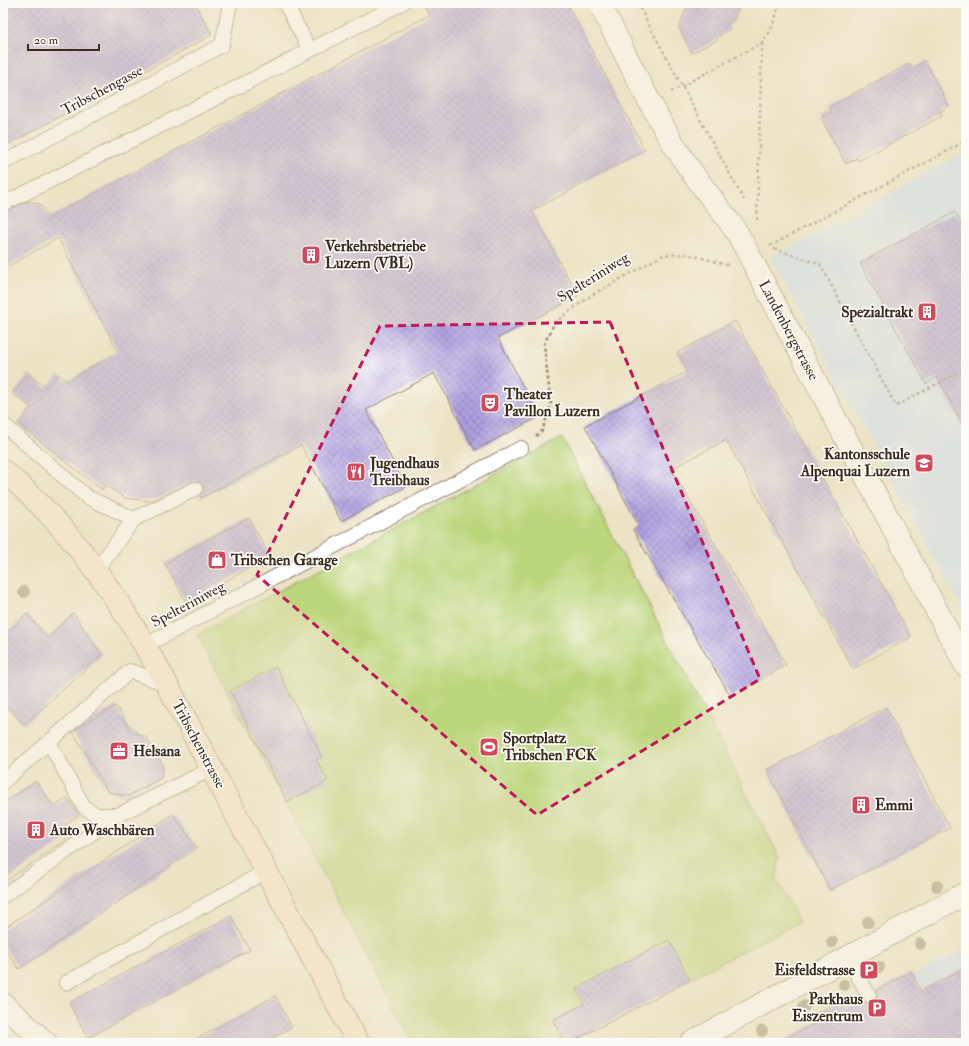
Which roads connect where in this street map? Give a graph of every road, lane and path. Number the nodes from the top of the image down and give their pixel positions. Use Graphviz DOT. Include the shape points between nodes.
graph roads {
  1 [pos="230,3"];
  2 [pos="285,3"];
  3 [pos="402,3"];
  4 [pos="599,3"];
  5 [pos="637,3"];
  6 [pos="780,3"];
  7 [pos="762,43"];
  8 [pos="310,50"];
  9 [pos="682,86"];
  10 [pos="651,102"];
  11 [pos="966,141"];
  12 [pos="3,163"];
  13 [pos="744,201"];
  14 [pos="3,204"];
  15 [pos="752,214"];
  16 [pos="757,220"];
  17 [pos="760,226"];
  18 [pos="768,239"];
  19 [pos="771,245"];
  20 [pos="751,260"];
  21 [pos="966,368"];
  22 [pos="3,424"];
  23 [pos="521,448"];
  24 [pos="3,471"];
  25 [pos="196,489"];
  26 [pos="134,519"];
  27 [pos="96,570"];
  28 [pos="146,646"];
  29 [pos="966,666"];
  30 [pos="166,684"];
  31 [pos="49,742"];
  32 [pos="212,768"];
  33 [pos="3,782"];
  34 [pos="118,815"];
  35 [pos="266,871"];
  36 [pos="966,893"];
  37 [pos="3,896"];
  38 [pos="847,958"];
  39 [pos="66,983"];
  40 [pos="869,995"];
  41 [pos="3,1004"];
  42 [pos="46,1043"];
  43 [pos="358,1043"];
  44 [pos="691,1043"];
  1 -- 12 [label="lane, Tribschengasse" via="222,46"];
  2 -- 8 [label="lane"];
  3 -- 8 [label="lane"];
  4 -- 10 [label="street, Landenbergstrasse"];
  5 -- 9 [label="path"];
  6 -- 7 [label="path" via="771,30"];
  7 -- 9 [label="path"];
  7 -- 16 [label="path"];
  8 -- 14 [label="lane"];
  9 -- 10 [label="path"];
  9 -- 13 [label="path"];
  10 -- 20 [label="street, Landenbergstrasse" via="686,164 724,213"];
  11 -- 19 [label="path, Spelteriniweg"];
  15 -- 16 [label="path"];
  16 -- 17 [label="path"];
  18 -- 19 [label="path"];
  19 -- 20 [label="path, Spelteriniweg"];
  19 -- 21 [label="path" via="775,250 820,264 896,406"];
  20 -- 23 [label="path, Spelteriniweg" via="736,268 687,254 663,255 592,295 555,322 544,344 550,405 542,431"];
  20 -- 29 [label="street, Landenbergstrasse"];
  22 -- 26 [label="lane" via="87,497"];
  23 -- 28 [label="lane, Spelteriniweg"];
  24 -- 27 [label="street, Tribschenstrasse" via="37,500"];
  25 -- 26 [label="lane"];
  26 -- 27 [label="lane"];
  27 -- 28 [label="street, Tribschenstrasse"];
  28 -- 30 [label="street, Tribschenstrasse"];
  30 -- 31 [label="lane" via="130,671"];
  30 -- 32 [label="street, Tribschenstrasse"];
  31 -- 33 [label="lane"];
  31 -- 34 [label="lane" via="84,807 96,815"];
  32 -- 34 [label="lane"];
  32 -- 35 [label="street, Tribschenstrasse"];
  34 -- 37 [label="lane"];
  35 -- 39 [label="lane"];
  35 -- 43 [label="street, Tribschenstrasse"];
  36 -- 38 [label="street"];
  38 -- 40 [label="lane"];
  38 -- 44 [label="street"];
  41 -- 42 [label="street"];
}
